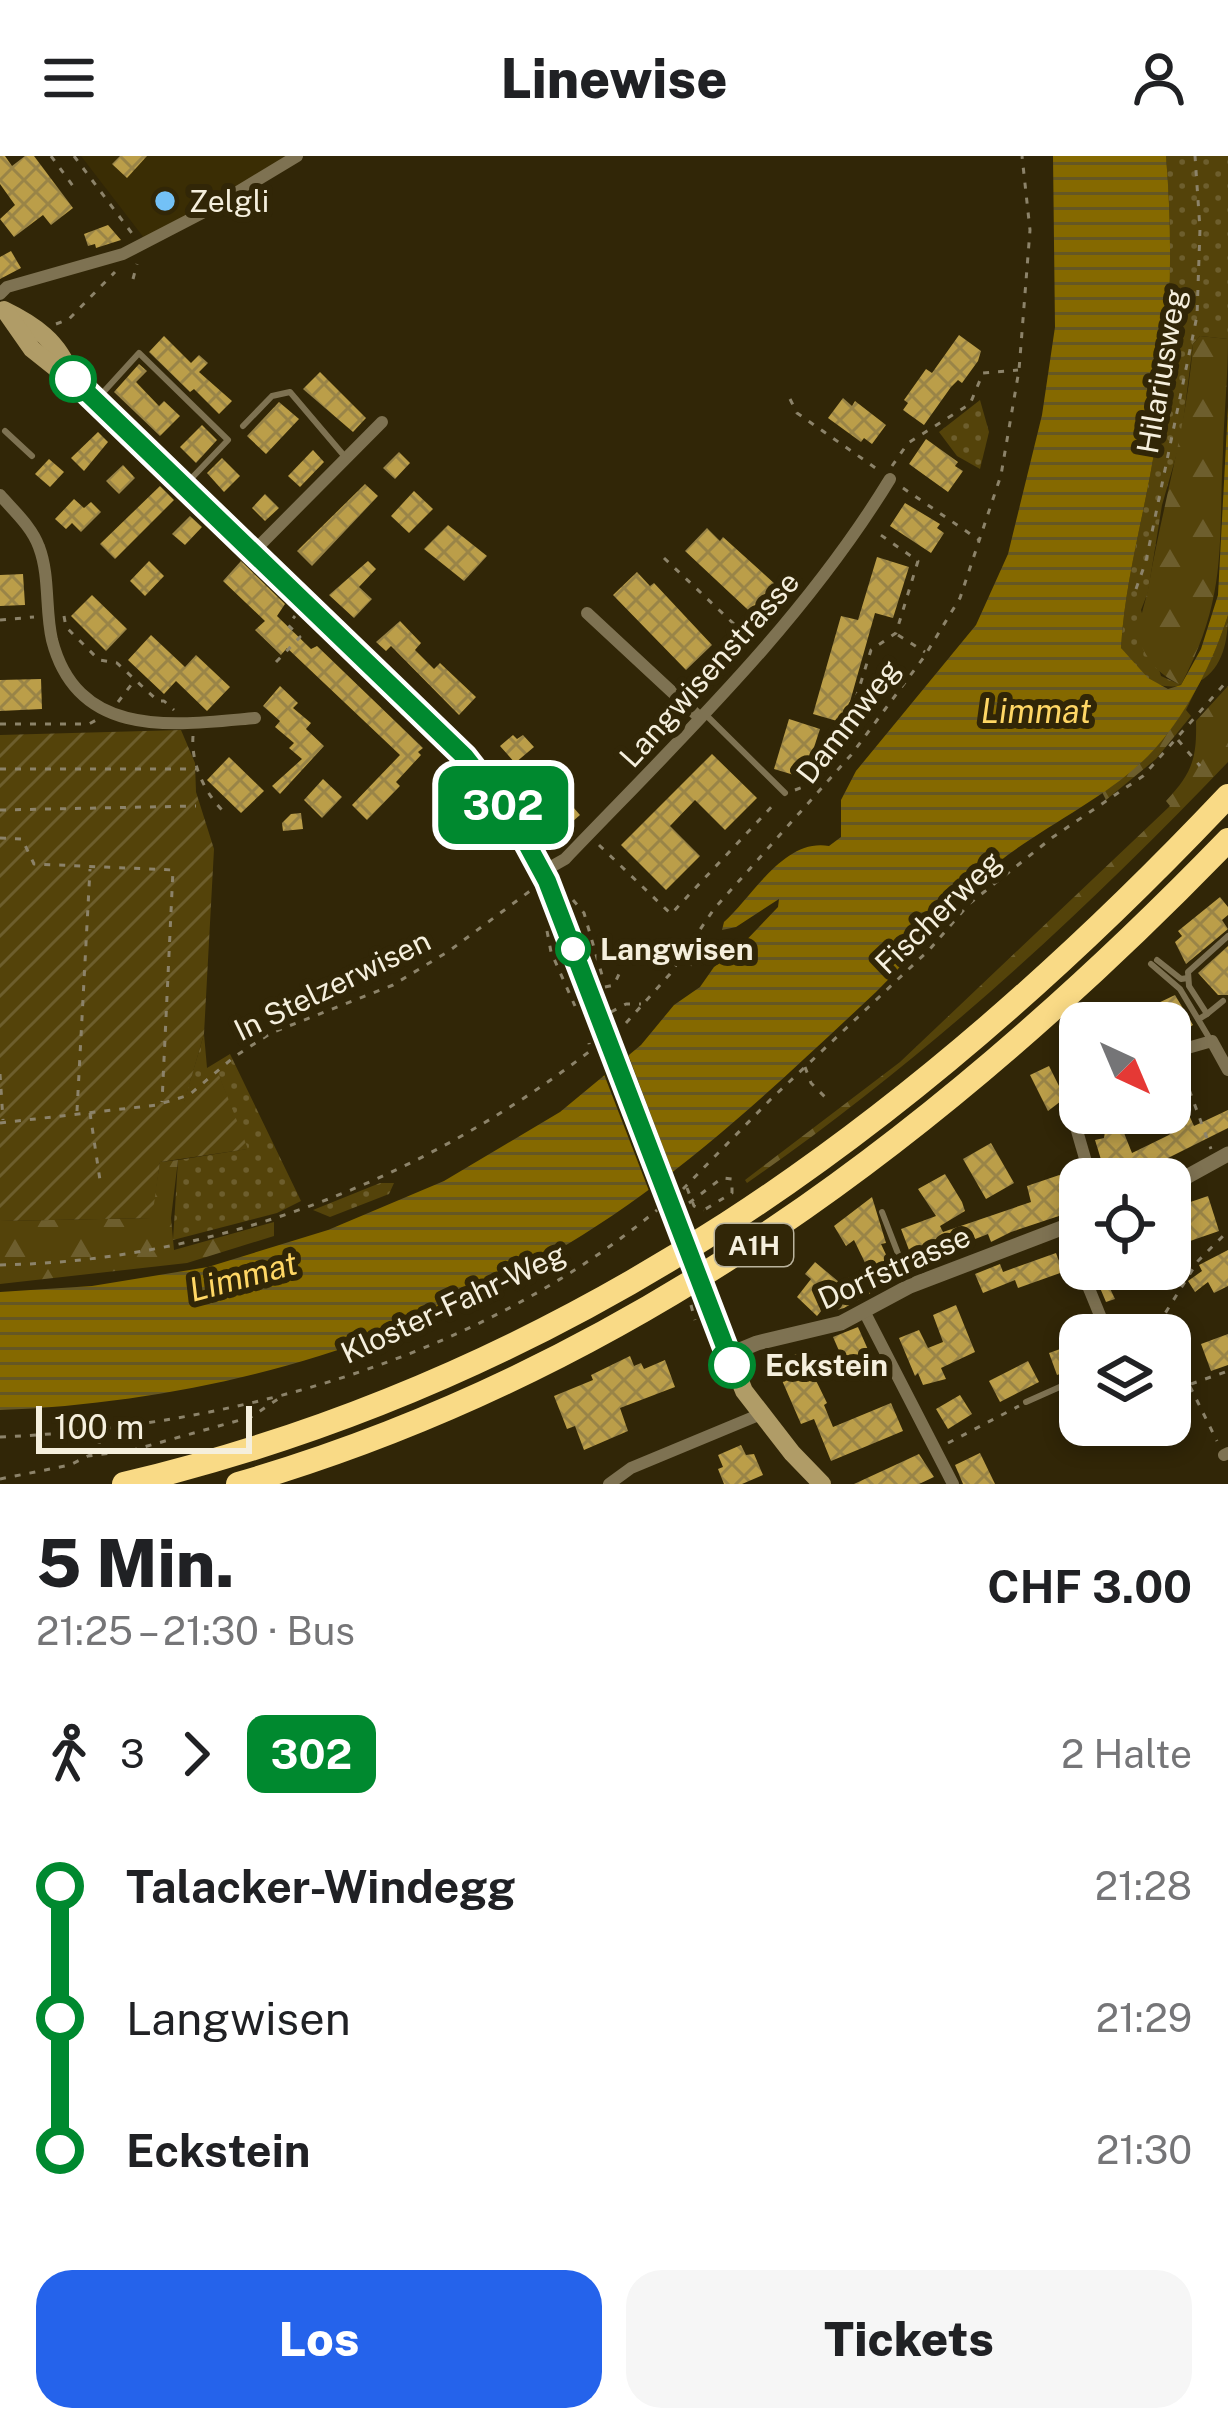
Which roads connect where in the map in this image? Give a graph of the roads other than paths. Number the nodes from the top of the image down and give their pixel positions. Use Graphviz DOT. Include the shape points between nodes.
graph roads {
  1 [pos="296,156"];
  2 [pos="2,304"];
  3 [pos="96,400"];
  4 [pos="382,422"];
  5 [pos="242,426"];
  6 [pos="5,431"];
  7 [pos="32,456"];
  8 [pos="346,458"];
  9 [pos="887,477"];
  10 [pos="185,485"];
  11 [pos="0,495"];
  12 [pos="253,551"];
  13 [pos="587,613"];
  14 [pos="703,716"];
  15 [pos="255,718"];
  16 [pos="785,794"];
  17 [pos="1228,796"];
  18 [pos="1228,840"];
  19 [pos="538,880"];
  20 [pos="1228,936"];
  21 [pos="1188,978"];
  22 [pos="1223,1001"];
  23 [pos="1203,1017"];
  24 [pos="1212,1041"];
  25 [pos="1191,1047"];
  26 [pos="1228,1070"];
  27 [pos="1222,1157"];
  28 [pos="1191,1174"];
  29 [pos="883,1212"];
  30 [pos="1059,1228"];
  31 [pos="910,1286"];
  32 [pos="865,1313"];
  33 [pos="728,1355"];
  34 [pos="1059,1387"];
  35 [pos="1026,1402"];
  36 [pos="761,1414"];
  37 [pos="124,1484"];
  38 [pos="238,1484"];
  39 [pos="609,1484"];
  40 [pos="822,1484"];
  41 [pos="953,1484"];
  1 -- 2 [label="street" via="123,254 7,286"];
  2 -- 3 [label="main road" via="32,349"];
  3 -- 10 [label="main road"];
  3 -- 10 [label="lane" via="139,353 228,440"];
  4 -- 8 [label="street"];
  5 -- 8 [label="lane" via="272,396 290,392"];
  6 -- 7 [label="lane"];
  8 -- 12 [label="street"];
  9 -- 14 [label="street, Langwisenstrasse" via="812,594"];
  10 -- 12 [label="main road"];
  11 -- 15 [label="street" via="40,549 53,643 87,698 138,724"];
  12 -- 19 [label="main road" via="465,757 496,795"];
  13 -- 14 [label="street"];
  14 -- 16 [label="lane"];
  14 -- 19 [label="street, Langwisenstrasse"];
  17 -- 37 [label="highway, A1H" via="952,1059 700,1244 445,1377 290,1437"];
  18 -- 38 [label="highway, A1H" via="980,1075 750,1248 506,1383"];
  19 -- 33 [label="main road, bridge" via="607,1020"];
  20 -- 21 [label="lane"];
  21 -- 23 [label="lane"];
  21 -- 23 [label="lane" via="1154,962"];
  22 -- 23 [label="lane"];
  23 -- 24 [label="lane"];
  24 -- 25 [label="street"];
  24 -- 26 [label="street"];
  27 -- 28 [label="street"];
  29 -- 31 [label="lane"];
  30 -- 31 [label="street, Dorfstrasse"];
  31 -- 32 [label="street, Dorfstrasse"];
  32 -- 33 [label="street, Dorfstrasse"];
  32 -- 41 [label="street"];
  33 -- 36 [label="main road"];
  34 -- 35 [label="lane"];
  36 -- 39 [label="street"];
  36 -- 40 [label="main road"];
}
